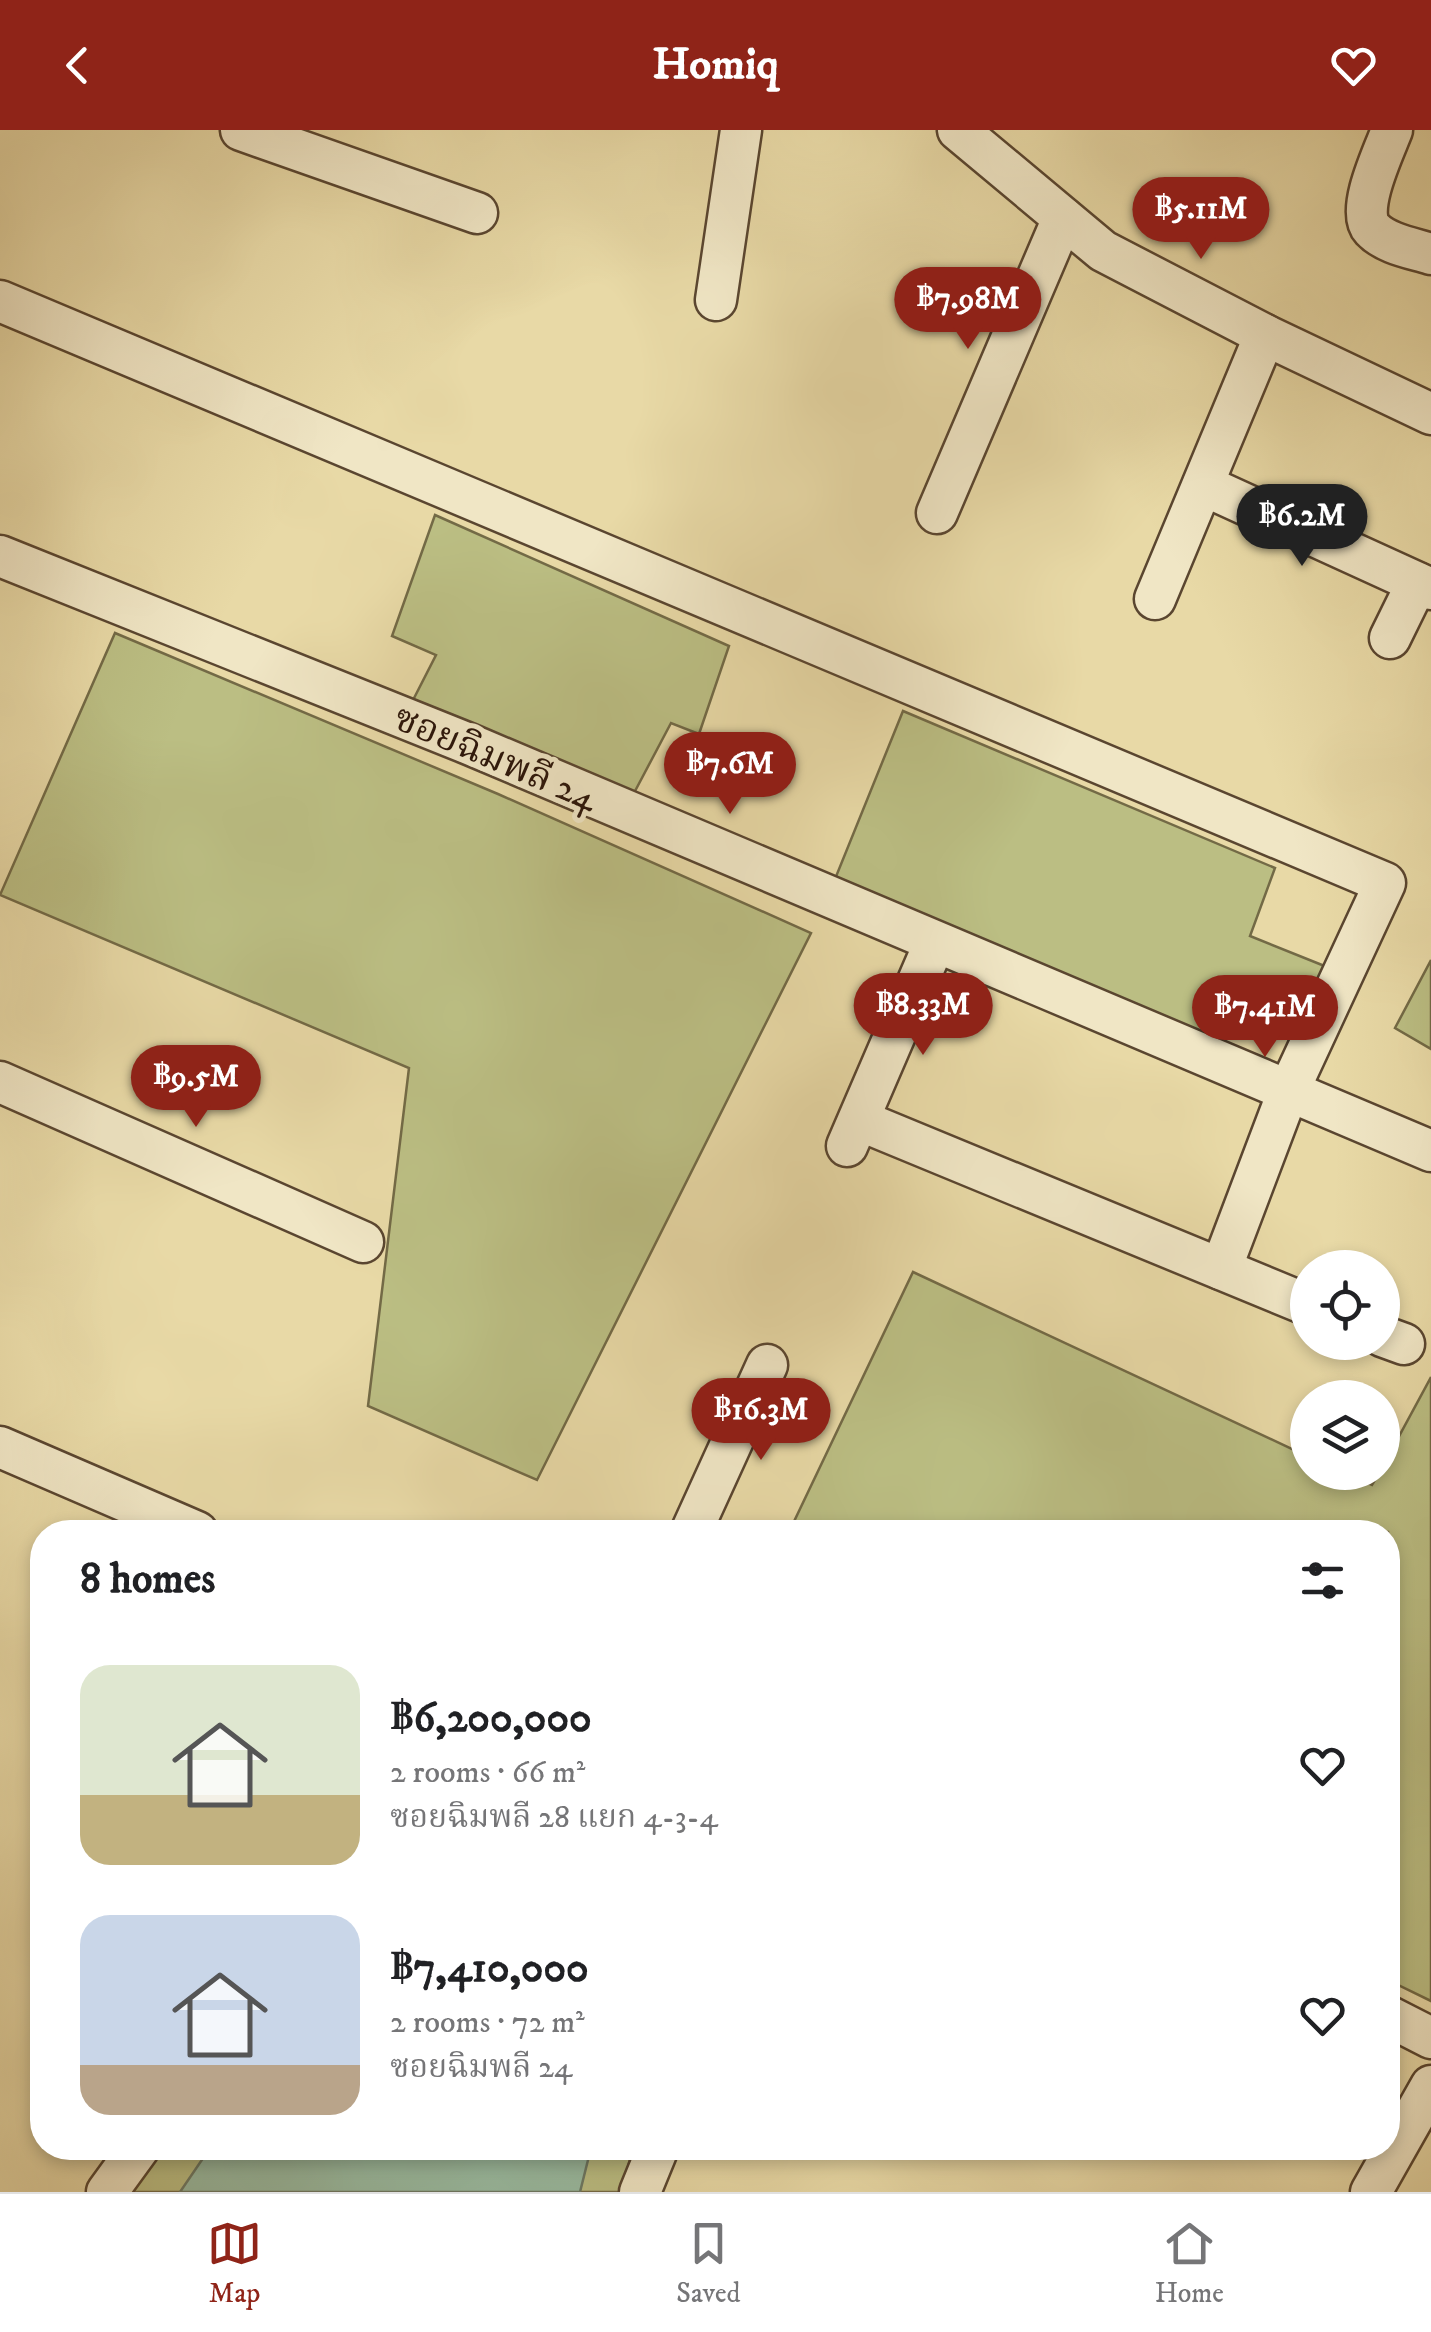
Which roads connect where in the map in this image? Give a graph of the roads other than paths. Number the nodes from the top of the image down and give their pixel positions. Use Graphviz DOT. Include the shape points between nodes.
graph roads {
  1 [pos="241,130"];
  2 [pos="740,130"];
  3 [pos="958,130"];
  4 [pos="1392,130"];
  5 [pos="477,213"];
  6 [pos="1063,218"];
  7 [pos="1431,254"];
  8 [pos="716,300"];
  9 [pos="0,301"];
  10 [pos="1265,336"];
  11 [pos="1431,414"];
  12 [pos="1203,485"];
  13 [pos="937,513"];
  14 [pos="0,556"];
  15 [pos="1424,586"];
  16 [pos="1155,600"];
  17 [pos="1390,638"];
  18 [pos="935,942"];
  19 [pos="0,1082"];
  20 [pos="1288,1092"];
  21 [pos="1431,1151"];
  22 [pos="364,1242"];
  23 [pos="1221,1269"];
  24 [pos="1290,1297"];
  25 [pos="767,1366"];
  26 [pos="0,1447"];
  27 [pos="169,1520"];
  28 [pos="697,1520"];
  29 [pos="1400,2022"];
  30 [pos="1431,2038"];
  31 [pos="1431,2086"];
  32 [pos="1400,2141"];
  33 [pos="130,2160"];
  34 [pos="653,2160"];
  35 [pos="1389,2160"];
  36 [pos="107,2192"];
  37 [pos="640,2192"];
  38 [pos="1371,2192"];
  1 -- 5 [label="street"];
  2 -- 8 [label="street"];
  3 -- 6 [label="street"];
  4 -- 7 [label="street" via="1368,196 1369,227"];
  6 -- 10 [label="street" via="1103,251"];
  6 -- 13 [label="street"];
  9 -- 20 [label="street" via="1385,883"];
  10 -- 11 [label="street"];
  10 -- 12 [label="street"];
  12 -- 15 [label="street"];
  12 -- 16 [label="street"];
  14 -- 18 [label="street, ซอยฉิมพลี 24" via="469,744"];
  15 -- 17 [label="street"];
  18 -- 20 [label="street, ซอยฉิมพลี 24"];
  18 -- 23 [label="street" via="853,1133"];
  19 -- 22 [label="street"];
  20 -- 21 [label="street, ซอยฉิมพลี 24"];
  20 -- 23 [label="street"];
  23 -- 24 [label="street"];
  25 -- 28 [label="street"];
  26 -- 27 [label="street"];
  29 -- 30 [label="street"];
  31 -- 32 [label="street"];
  33 -- 36 [label="street"];
  34 -- 37 [label="street"];
  35 -- 38 [label="street"];
}
